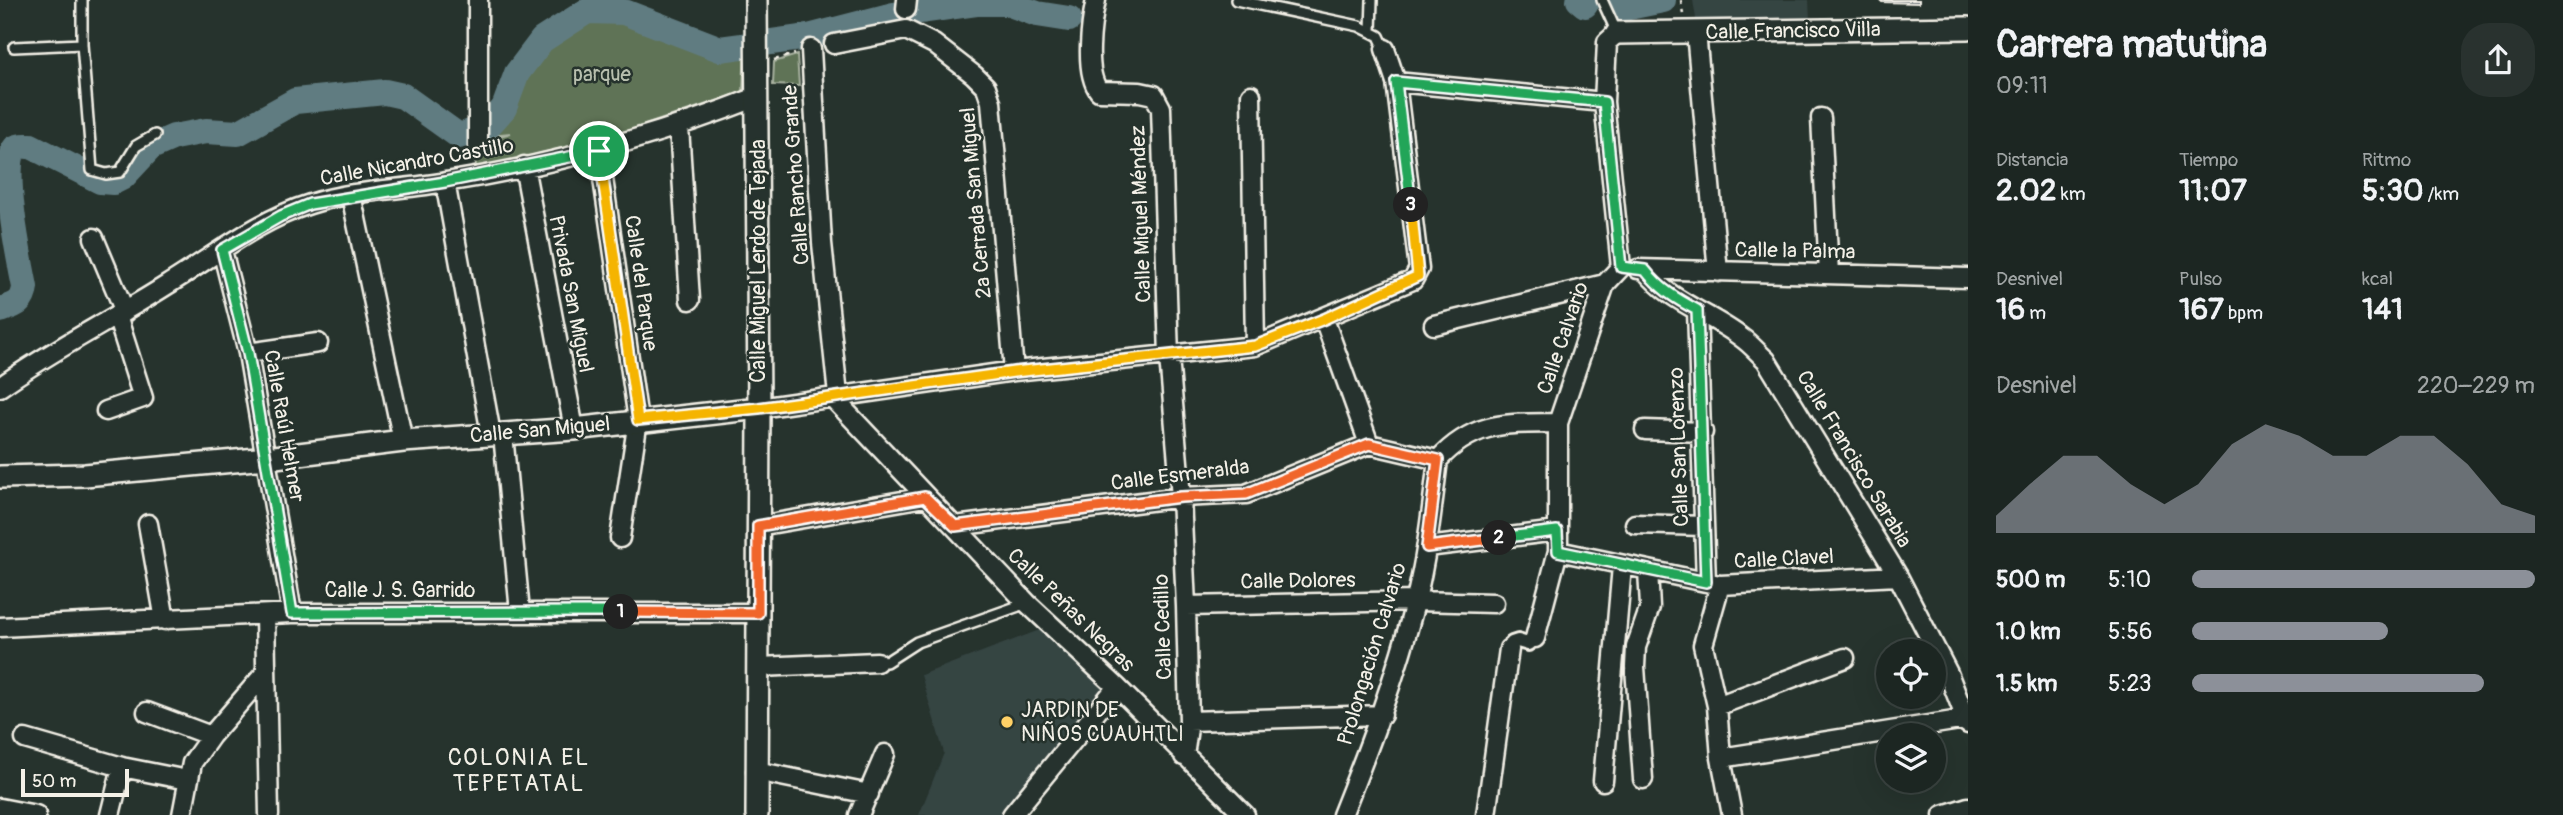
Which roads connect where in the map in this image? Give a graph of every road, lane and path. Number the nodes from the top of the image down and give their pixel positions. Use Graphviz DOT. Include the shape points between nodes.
graph roads {
  1 [pos="82,0"];
  2 [pos="478,0"];
  3 [pos="755,0"];
  4 [pos="1236,0"];
  5 [pos="1372,0"];
  6 [pos="1602,0"];
  7 [pos="1096,1"];
  8 [pos="1615,27"];
  9 [pos="1968,28"];
  10 [pos="1371,31"];
  11 [pos="1696,32"];
  12 [pos="82,44"];
  13 [pos="834,44"];
  14 [pos="14,47"];
  15 [pos="811,49"];
  16 [pos="1385,49"];
  17 [pos="1396,82"];
  18 [pos="756,90"];
  19 [pos="1251,95"];
  20 [pos="1604,102"];
  21 [pos="1821,118"];
  22 [pos="679,127"];
  23 [pos="478,132"];
  24 [pos="155,135"];
  25 [pos="599,151"];
  26 [pos="524,166"];
  27 [pos="445,182"];
  28 [pos="351,195"];
  29 [pos="94,238"];
  30 [pos="222,250"];
  31 [pos="1621,267"];
  32 [pos="1645,270"];
  33 [pos="1718,272"];
  34 [pos="1829,274"];
  35 [pos="1968,278"];
  36 [pos="1605,284"];
  37 [pos="691,300"];
  38 [pos="1697,310"];
  39 [pos="121,314"];
  40 [pos="1324,319"];
  41 [pos="1434,325"];
  42 [pos="318,343"];
  43 [pos="1255,346"];
  44 [pos="248,353"];
  45 [pos="1169,357"];
  46 [pos="1014,372"];
  47 [pos="0,387"];
  48 [pos="836,396"];
  49 [pos="759,408"];
  50 [pos="106,411"];
  51 [pos="638,420"];
  52 [pos="1558,423"];
  53 [pos="573,429"];
  54 [pos="1645,430"];
  55 [pos="1703,432"];
  56 [pos="497,434"];
  57 [pos="402,441"];
  58 [pos="1369,444"];
  59 [pos="267,458"];
  60 [pos="1438,460"];
  61 [pos="0,477"];
  62 [pos="925,497"];
  63 [pos="1181,497"];
  64 [pos="148,524"];
  65 [pos="1635,524"];
  66 [pos="758,526"];
  67 [pos="955,526"];
  68 [pos="1704,526"];
  69 [pos="620,538"];
  70 [pos="1557,541"];
  71 [pos="1427,547"];
  72 [pos="1622,566"];
  73 [pos="1648,570"];
  74 [pos="1898,576"];
  75 [pos="1713,583"];
  76 [pos="1416,601"];
  77 [pos="1027,603"];
  78 [pos="1494,603"];
  79 [pos="1186,606"];
  80 [pos="520,612"];
  81 [pos="292,613"];
  82 [pos="758,613"];
  83 [pos="265,615"];
  84 [pos="165,620"];
  85 [pos="0,627"];
  86 [pos="1535,638"];
  87 [pos="1508,649"];
  88 [pos="1845,658"];
  89 [pos="881,662"];
  90 [pos="759,667"];
  91 [pos="266,673"];
  92 [pos="1117,687"];
  93 [pos="1717,706"];
  94 [pos="147,712"];
  95 [pos="1382,715"];
  96 [pos="1189,721"];
  97 [pos="1967,722"];
  98 [pos="211,736"];
  99 [pos="25,739"];
  100 [pos="885,754"];
  101 [pos="1184,756"];
  102 [pos="1721,758"];
  103 [pos="122,767"];
  104 [pos="756,771"];
  105 [pos="1643,779"];
  106 [pos="187,780"];
  107 [pos="1603,782"];
  108 [pos="869,794"];
  109 [pos="1968,807"];
  110 [pos="0,808"];
  111 [pos="36,815"];
  112 [pos="110,815"];
  113 [pos="182,815"];
  114 [pos="269,815"];
  115 [pos="757,815"];
  116 [pos="859,815"];
  117 [pos="1012,815"];
  118 [pos="1245,815"];
  119 [pos="1342,815"];
  120 [pos="1486,815"];
  121 [pos="1732,815"];
  122 [pos="1943,815"];
  1 -- 12 [label="lane"];
  2 -- 23 [label="street"];
  3 -- 18 [label="street, Calle Miguel Lerdo de Tejada"];
  4 -- 10 [label="lane"];
  5 -- 10 [label="lane"];
  6 -- 8 [label="lane"];
  7 -- 45 [label="street, Calle Miguel Méndez" via="1091,28 1092,82 1099,91 1154,95 1161,108"];
  8 -- 11 [label="street, Calle Francisco Villa"];
  8 -- 20 [label="street" via="1607,42"];
  9 -- 11 [label="street, Calle Francisco Villa"];
  10 -- 16 [label="lane"];
  11 -- 33 [label="street"];
  12 -- 14 [label="lane"];
  12 -- 24 [label="lane" via="92,170 120,172 136,146"];
  13 -- 15 [label="lane"];
  13 -- 46 [label="street, 2ª Cerrada San Miguel" via="906,30 934,44 986,87 991,102"];
  15 -- 18 [label="path" via="770,61"];
  15 -- 48 [label="street, Calle Rancho Grande"];
  16 -- 17 [label="street"];
  17 -- 20 [label="street"];
  17 -- 40 [label="street, Calle San Miguel" via="1418,276"];
  18 -- 22 [label="street, Calle Nicandro Castillo"];
  18 -- 49 [label="street, Calle Miguel Lerdo de Tejada"];
  19 -- 43 [label="street"];
  20 -- 31 [label="street"];
  21 -- 34 [label="street"];
  22 -- 25 [label="street, Calle Nicandro Castillo"];
  22 -- 37 [label="street"];
  25 -- 26 [label="street, Calle Nicandro Castillo"];
  25 -- 51 [label="street, Calle del Parque"];
  26 -- 27 [label="street, Calle Nicandro Castillo"];
  26 -- 53 [label="street, Privada San Miguel"];
  27 -- 28 [label="street, Calle Nicandro Castillo"];
  27 -- 56 [label="street"];
  28 -- 30 [label="street, Calle Nicandro Castillo" via="281,216"];
  28 -- 57 [label="street"];
  29 -- 39 [label="street"];
  30 -- 39 [label="street, Calle Nicandro Castillo"];
  30 -- 44 [label="street, Calle Raúl Helmer"];
  31 -- 32 [label="street, Calle la Palma"];
  31 -- 36 [label="street, Calle Calvario"];
  32 -- 33 [label="street, Calle la Palma"];
  32 -- 38 [label="street, Calle Francisco Sarabia" via="1657,285"];
  33 -- 34 [label="street, Calle la Palma"];
  34 -- 35 [label="street, Calle la Palma"];
  36 -- 41 [label="street"];
  36 -- 52 [label="street, Calle Calvario"];
  38 -- 55 [label="street, Calle San Lorenzo"];
  38 -- 74 [label="street, Calle Francisco Sarabia" via="1742,337 1766,360"];
  39 -- 47 [label="street, Calle Nicandro Castillo"];
  39 -- 50 [label="street" via="143,398"];
  40 -- 43 [label="street, Calle San Miguel"];
  40 -- 58 [label="street"];
  42 -- 44 [label="street"];
  43 -- 45 [label="street, Calle San Miguel"];
  44 -- 59 [label="street, Calle Raúl Helmer"];
  45 -- 46 [label="street, Calle San Miguel"];
  45 -- 63 [label="street, Calle Cedillo"];
  46 -- 48 [label="street, Calle San Miguel"];
  48 -- 49 [label="street, Calle San Miguel"];
  48 -- 62 [label="street, Calle Peñas Negras"];
  49 -- 51 [label="street, Calle San Miguel"];
  49 -- 66 [label="street, Calle Miguel Lerdo de Tejada"];
  51 -- 53 [label="street, Calle San Miguel"];
  51 -- 69 [label="street, Calle del Parque"];
  52 -- 60 [label="street" via="1487,427 1455,442"];
  52 -- 70 [label="street, Calle Calvario"];
  53 -- 56 [label="street, Calle San Miguel"];
  54 -- 55 [label="street"];
  55 -- 68 [label="street, Calle San Lorenzo"];
  56 -- 57 [label="street, Calle San Miguel"];
  56 -- 80 [label="street"];
  57 -- 59 [label="street, Calle San Miguel"];
  58 -- 60 [label="street"];
  58 -- 63 [label="street, Calle Esmeralda" via="1246,494"];
  59 -- 61 [label="street, Calle San Miguel" via="85,475"];
  59 -- 81 [label="street, Calle Raúl Helmer"];
  60 -- 71 [label="street, Prolongación Calvario"];
  62 -- 66 [label="street"];
  62 -- 67 [label="street, Calle Peñas Negras"];
  63 -- 67 [label="street, Calle Esmeralda"];
  63 -- 79 [label="street, Calle Cedillo"];
  64 -- 84 [label="street"];
  65 -- 68 [label="street"];
  66 -- 82 [label="street, Calle Miguel Lerdo de Tejada"];
  67 -- 77 [label="street, Calle Peñas Negras"];
  68 -- 75 [label="street, Calle San Lorenzo"];
  70 -- 71 [label="street, Calle Clavel"];
  70 -- 72 [label="street, Calle Clavel"];
  70 -- 86 [label="street, Calle Calvario"];
  71 -- 76 [label="street, Prolongación Calvario"];
  72 -- 73 [label="street, Calle Clavel"];
  72 -- 107 [label="street"];
  73 -- 75 [label="street, Calle Clavel"];
  73 -- 105 [label="street" via="1650,607 1636,647 1635,667"];
  74 -- 75 [label="street, Calle Clavel"];
  74 -- 97 [label="street, Calle Francisco Sarabia" via="1948,673"];
  75 -- 93 [label="street, Calle San Lorenzo" via="1703,645"];
  76 -- 78 [label="street, Calle Dolores"];
  76 -- 79 [label="street, Calle Dolores"];
  76 -- 95 [label="street, Prolongación Calvario"];
  77 -- 89 [label="lane" via="917,642"];
  77 -- 92 [label="street, Calle Peñas Negras"];
  79 -- 96 [label="street, Calle Cedillo"];
  80 -- 81 [label="street, Calle J. S. Garrido"];
  80 -- 82 [label="street, Calle J. S. Garrido"];
  81 -- 83 [label="street, Calle J. S. Garrido"];
  82 -- 90 [label="street, Calle Miguel Lerdo de Tejada"];
  83 -- 84 [label="street, Calle J. S. Garrido"];
  83 -- 91 [label="street"];
  84 -- 85 [label="street, Calle J. S. Garrido"];
  86 -- 87 [label="street, Calle Calvario" via="1528,644 1511,643"];
  87 -- 120 [label="street, Calle Calvario"];
  88 -- 93 [label="street"];
  89 -- 90 [label="street"];
  90 -- 104 [label="street, Calle Miguel Lerdo de Tejada"];
  91 -- 98 [label="street"];
  91 -- 114 [label="street"];
  92 -- 101 [label="street, Calle Peñas Negras"];
  92 -- 117 [label="street"];
  93 -- 102 [label="street, Calle San Lorenzo"];
  94 -- 98 [label="street"];
  95 -- 96 [label="street"];
  95 -- 119 [label="street, Prolongación Calvario"];
  96 -- 101 [label="street, Calle Cedillo"];
  97 -- 102 [label="street, Calle Francisco Sarabia"];
  98 -- 106 [label="street" via="192,763"];
  99 -- 103 [label="street"];
  100 -- 108 [label="street"];
  101 -- 118 [label="street, Calle Peñas Negras"];
  102 -- 121 [label="street, Calle San Lorenzo"];
  103 -- 106 [label="street"];
  103 -- 112 [label="street"];
  104 -- 108 [label="street"];
  104 -- 115 [label="street, Calle Miguel Lerdo de Tejada"];
  106 -- 113 [label="street"];
  108 -- 116 [label="street"];
  109 -- 122 [label="street"];
  110 -- 111 [label="street"];
}
